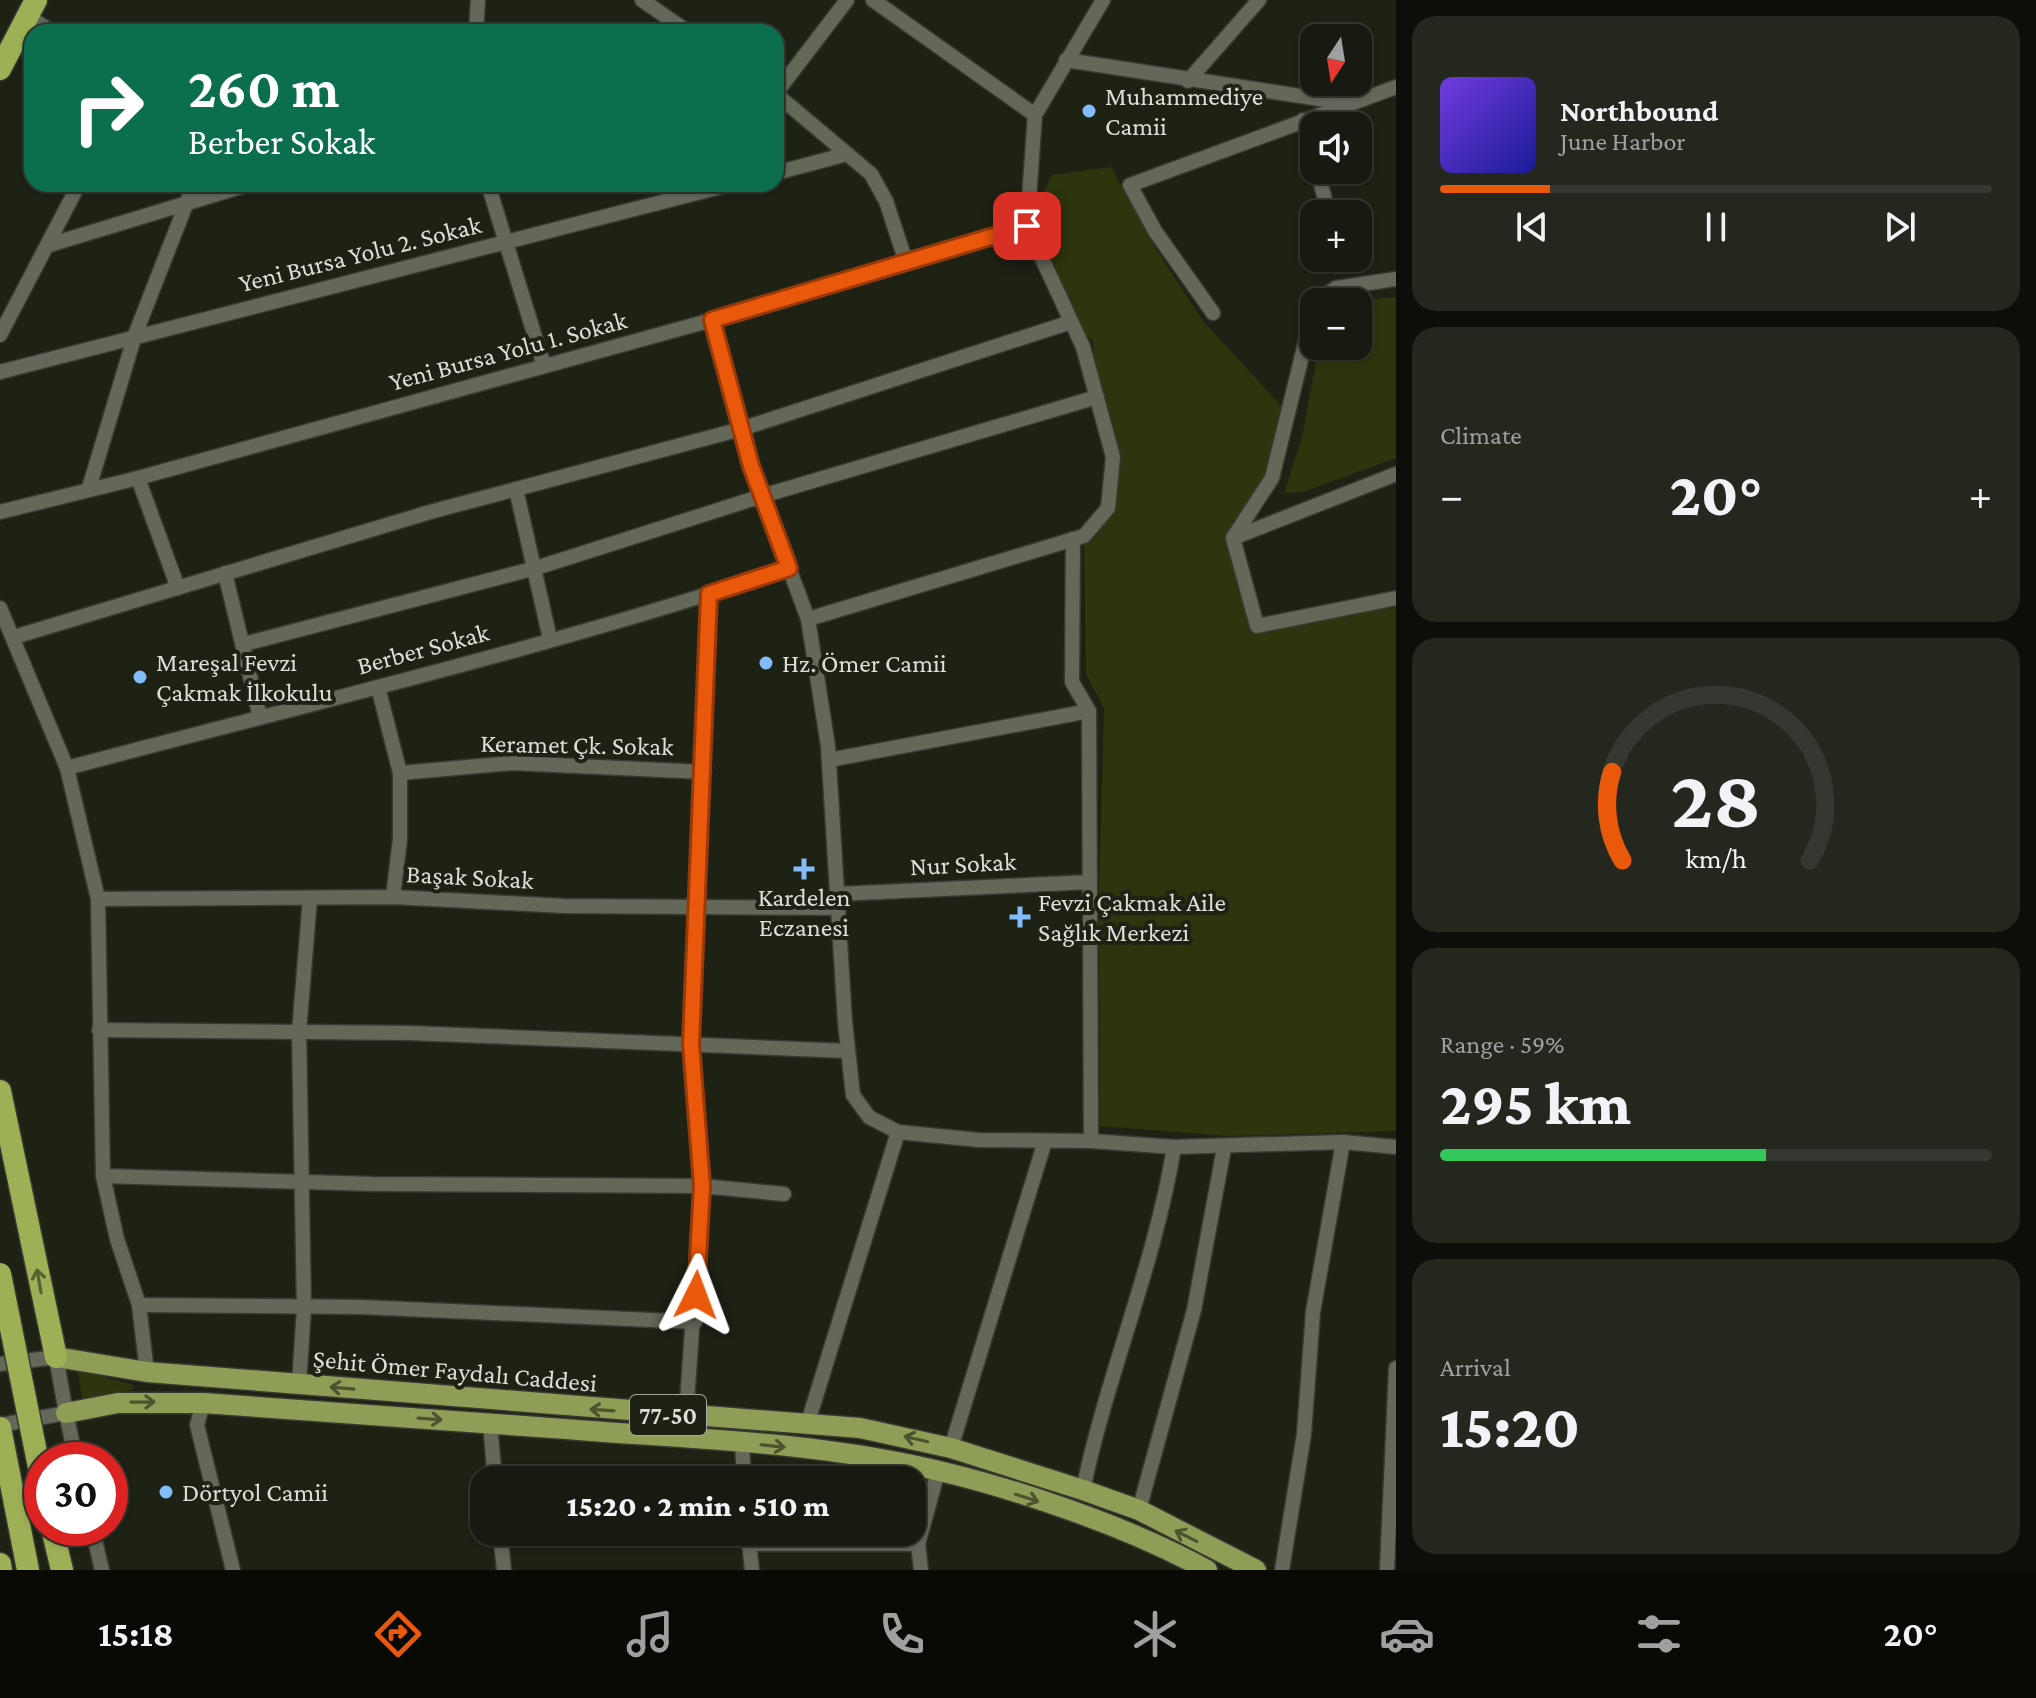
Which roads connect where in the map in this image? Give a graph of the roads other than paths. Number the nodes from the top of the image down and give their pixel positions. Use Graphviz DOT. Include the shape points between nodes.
graph roads {
  1 [pos="478,0"];
  2 [pos="642,0"];
  3 [pos="847,0"];
  4 [pos="873,0"];
  5 [pos="1103,0"];
  6 [pos="1259,0"];
  7 [pos="32,8"];
  8 [pos="45,24"];
  9 [pos="476,24"];
  10 [pos="676,24"];
  11 [pos="1066,60"];
  12 [pos="0,69"];
  13 [pos="1188,81"];
  14 [pos="784,83"];
  15 [pos="1396,87"];
  16 [pos="784,100"];
  17 [pos="1347,103"];
  18 [pos="1324,112"];
  19 [pos="1035,115"];
  20 [pos="1300,121"];
  21 [pos="847,154"];
  22 [pos="784,171"];
  23 [pos="75,192"];
  24 [pos="191,192"];
  25 [pos="223,192"];
  26 [pos="490,192"];
  27 [pos="701,192"];
  28 [pos="187,203"];
  29 [pos="1027,226"];
  30 [pos="506,243"];
  31 [pos="49,245"];
  32 [pos="906,262"];
  33 [pos="1396,279"];
  34 [pos="1336,288"];
  35 [pos="1213,313"];
  36 [pos="712,320"];
  37 [pos="1071,322"];
  38 [pos="0,335"];
  39 [pos="135,335"];
  40 [pos="1301,360"];
  41 [pos="544,366"];
  42 [pos="0,372"];
  43 [pos="1097,397"];
  44 [pos="741,429"];
  45 [pos="1396,474"];
  46 [pos="138,478"];
  47 [pos="89,488"];
  48 [pos="516,489"];
  49 [pos="762,496"];
  50 [pos="0,512"];
  51 [pos="1233,538"];
  52 [pos="1073,539"];
  53 [pos="536,568"];
  54 [pos="789,568"];
  55 [pos="225,573"];
  56 [pos="178,588"];
  57 [pos="709,594"];
  58 [pos="1396,598"];
  59 [pos="0,608"];
  60 [pos="808,619"];
  61 [pos="14,637"];
  62 [pos="550,639"];
  63 [pos="244,644"];
  64 [pos="378,687"];
  65 [pos="1089,711"];
  66 [pos="260,717"];
  67 [pos="829,760"];
  68 [pos="67,768"];
  69 [pos="704,772"];
  70 [pos="400,773"];
  71 [pos="1090,882"];
  72 [pos="393,897"];
  73 [pos="310,898"];
  74 [pos="98,899"];
  75 [pos="839,901"];
  76 [pos="697,905"];
  77 [pos="99,1030"];
  78 [pos="299,1032"];
  79 [pos="691,1044"];
  80 [pos="848,1051"];
  81 [pos="0,1091"];
  82 [pos="898,1132"];
  83 [pos="1045,1141"];
  84 [pos="1091,1141"];
  85 [pos="1343,1142"];
  86 [pos="1174,1147"];
  87 [pos="1396,1147"];
  88 [pos="1224,1148"];
  89 [pos="103,1176"];
  90 [pos="304,1179"];
  91 [pos="702,1186"];
  92 [pos="784,1194"];
  93 [pos="0,1274"];
  94 [pos="139,1305"];
  95 [pos="304,1308"];
  96 [pos="695,1322"];
  97 [pos="56,1357"];
  98 [pos="0,1364"];
  99 [pos="1396,1368"];
  100 [pos="147,1372"];
  101 [pos="299,1384"];
  102 [pos="203,1403"];
  103 [pos="66,1413"];
  104 [pos="686,1416"];
  105 [pos="808,1422"];
  106 [pos="490,1423"];
  107 [pos="0,1427"];
  108 [pos="34,1442"];
  109 [pos="72,1442"];
  110 [pos="742,1442"];
  111 [pos="951,1448"];
  112 [pos="494,1466"];
  113 [pos="743,1466"];
  114 [pos="945,1472"];
  115 [pos="1083,1490"];
  116 [pos="1139,1510"];
  117 [pos="926,1515"];
  118 [pos="56,1546"];
  119 [pos="96,1546"];
  120 [pos="501,1546"];
  121 [pos="749,1546"];
  122 [pos="918,1546"];
  123 [pos="0,1564"];
  124 [pos="1,1570"];
  125 [pos="28,1570"];
  126 [pos="62,1570"];
  127 [pos="102,1570"];
  128 [pos="233,1570"];
  129 [pos="504,1570"];
  130 [pos="752,1570"];
  131 [pos="921,1570"];
  132 [pos="1207,1570"];
  133 [pos="1256,1570"];
  134 [pos="1282,1570"];
  135 [pos="1387,1570"];
  1 -- 9 [label="street"];
  2 -- 10 [label="street"];
  3 -- 14 [label="street"];
  4 -- 19 [label="street"];
  5 -- 11 [label="street"];
  6 -- 13 [label="street"];
  7 -- 8 [label="street"];
  7 -- 12 [label="highway"];
  11 -- 13 [label="street"];
  11 -- 19 [label="street"];
  13 -- 17 [label="street"];
  15 -- 17 [label="street"];
  16 -- 21 [label="street"];
  17 -- 18 [label="street"];
  19 -- 29 [label="street"];
  20 -- 35 [label="street" via="1130,185 1155,231"];
  21 -- 22 [label="street"];
  21 -- 32 [label="street" via="871,174 886,201"];
  23 -- 31 [label="street"];
  24 -- 28 [label="street"];
  25 -- 28 [label="street"];
  26 -- 30 [label="street"];
  27 -- 30 [label="street, Yeni Bursa Yolu 2. Sokak"];
  28 -- 31 [label="street"];
  28 -- 39 [label="street"];
  29 -- 32 [label="street, Yeni Bursa Yolu 1. Sokak"];
  29 -- 37 [label="street"];
  30 -- 39 [label="street, Yeni Bursa Yolu 2. Sokak"];
  30 -- 41 [label="street"];
  31 -- 38 [label="street"];
  32 -- 36 [label="street, Yeni Bursa Yolu 1. Sokak"];
  33 -- 34 [label="street"];
  36 -- 41 [label="street, Yeni Bursa Yolu 1. Sokak"];
  36 -- 44 [label="street"];
  37 -- 43 [label="street"];
  37 -- 44 [label="street"];
  39 -- 42 [label="street, Yeni Bursa Yolu 2. Sokak"];
  39 -- 47 [label="street"];
  40 -- 51 [label="street" via="1272,478"];
  41 -- 46 [label="street, Yeni Bursa Yolu 1. Sokak"];
  43 -- 49 [label="street"];
  43 -- 52 [label="street" via="1113,457 1108,508 1084,536"];
  44 -- 48 [label="street"];
  44 -- 49 [label="street"];
  45 -- 51 [label="street"];
  46 -- 47 [label="street, Yeni Bursa Yolu 1. Sokak"];
  46 -- 56 [label="street"];
  47 -- 50 [label="street, Yeni Bursa Yolu 1. Sokak"];
  48 -- 53 [label="street"];
  48 -- 55 [label="street"];
  49 -- 53 [label="street"];
  49 -- 54 [label="street"];
  51 -- 58 [label="street" via="1257,626"];
  52 -- 60 [label="street"];
  52 -- 65 [label="street" via="1072,682"];
  53 -- 62 [label="street"];
  53 -- 63 [label="street"];
  54 -- 57 [label="street, Berber Sokak"];
  54 -- 60 [label="street"];
  55 -- 56 [label="street"];
  55 -- 63 [label="street"];
  56 -- 61 [label="street"];
  57 -- 62 [label="street, Berber Sokak"];
  57 -- 69 [label="street"];
  59 -- 61 [label="street"];
  60 -- 67 [label="street"];
  61 -- 68 [label="street"];
  62 -- 64 [label="street, Berber Sokak"];
  63 -- 66 [label="street"];
  64 -- 66 [label="street, Berber Sokak"];
  64 -- 70 [label="street"];
  65 -- 67 [label="street"];
  65 -- 71 [label="street"];
  66 -- 68 [label="street, Berber Sokak"];
  67 -- 75 [label="street"];
  68 -- 74 [label="street"];
  69 -- 70 [label="street, Keramet Çk. Sokak" via="512,763"];
  69 -- 76 [label="street"];
  70 -- 72 [label="street"];
  71 -- 75 [label="street, Nur Sokak"];
  71 -- 84 [label="street"];
  72 -- 73 [label="street, Başak Sokak"];
  72 -- 76 [label="street, Başak Sokak" via="564,906"];
  73 -- 74 [label="street, Başak Sokak"];
  73 -- 78 [label="street"];
  74 -- 77 [label="street"];
  75 -- 76 [label="street, Başak Sokak"];
  75 -- 80 [label="street"];
  76 -- 79 [label="street"];
  77 -- 78 [label="street"];
  77 -- 89 [label="street"];
  78 -- 79 [label="street"];
  78 -- 90 [label="street"];
  79 -- 80 [label="street"];
  79 -- 91 [label="street"];
  80 -- 82 [label="street" via="853,1095 869,1117"];
  97 -- 81 [label="highway, one-way"];
  82 -- 83 [label="street"];
  82 -- 105 [label="street"];
  83 -- 84 [label="street"];
  83 -- 111 [label="street"];
  84 -- 86 [label="street"];
  85 -- 87 [label="street"];
  85 -- 88 [label="street"];
  85 -- 134 [label="street" via="1313,1312 1304,1434"];
  86 -- 88 [label="street"];
  86 -- 115 [label="street" via="1165,1204 1095,1430"];
  88 -- 116 [label="street" via="1194,1310"];
  89 -- 90 [label="street"];
  89 -- 94 [label="street"];
  90 -- 91 [label="street"];
  90 -- 95 [label="street"];
  91 -- 92 [label="street"];
  91 -- 96 [label="street"];
  93 -- 108 [label="highway, bridge"];
  94 -- 95 [label="street"];
  94 -- 100 [label="street"];
  95 -- 96 [label="street"];
  95 -- 101 [label="street"];
  96 -- 104 [label="street"];
  97 -- 98 [label="street"];
  97 -- 100 [label="main road, Şehit Ömer Faydalı Caddesi / 77-50"];
  97 -- 103 [label="street"];
  99 -- 135 [label="street"];
  100 -- 101 [label="main road, Şehit Ömer Faydalı Caddesi / 77-50"];
  104 -- 101 [label="main road, Şehit Ömer Faydalı Caddesi / 77-50, one-way"];
  103 -- 102 [label="main road, Şehit Ömer Faydalı Caddesi / 77-50, one-way" via="118,1403"];
  102 -- 106 [label="main road, Şehit Ömer Faydalı Caddesi / 77-50, one-way"];
  102 -- 128 [label="street" via="197,1425"];
  103 -- 107 [label="street"];
  103 -- 109 [label="street"];
  104 -- 105 [label="main road, Şehit Ömer Faydalı Caddesi / 77-50"];
  111 -- 105 [label="main road, Şehit Ömer Faydalı Caddesi / 77-50, one-way"];
  106 -- 110 [label="main road, Şehit Ömer Faydalı Caddesi / 77-50"];
  106 -- 112 [label="street"];
  107 -- 125 [label="highway"];
  110 -- 113 [label="street"];
  110 -- 114 [label="main road, Şehit Ömer Faydalı Caddesi / 77-50, one-way" via="878,1458"];
  111 -- 115 [label="main road, Şehit Ömer Faydalı Caddesi / 77-50"];
  114 -- 117 [label="street" via="936,1479"];
  114 -- 132 [label="main road, Şehit Ömer Faydalı Caddesi / 77-50, one-way" via="1120,1530"];
  115 -- 116 [label="main road, Şehit Ömer Faydalı Caddesi / 77-50"];
  133 -- 116 [label="main road, Şehit Ömer Faydalı Caddesi / 77-50, one-way"];
  118 -- 126 [label="highway"];
  119 -- 127 [label="street"];
  120 -- 129 [label="street"];
  121 -- 130 [label="street"];
  122 -- 131 [label="street"];
  123 -- 124 [label="highway"];
}
